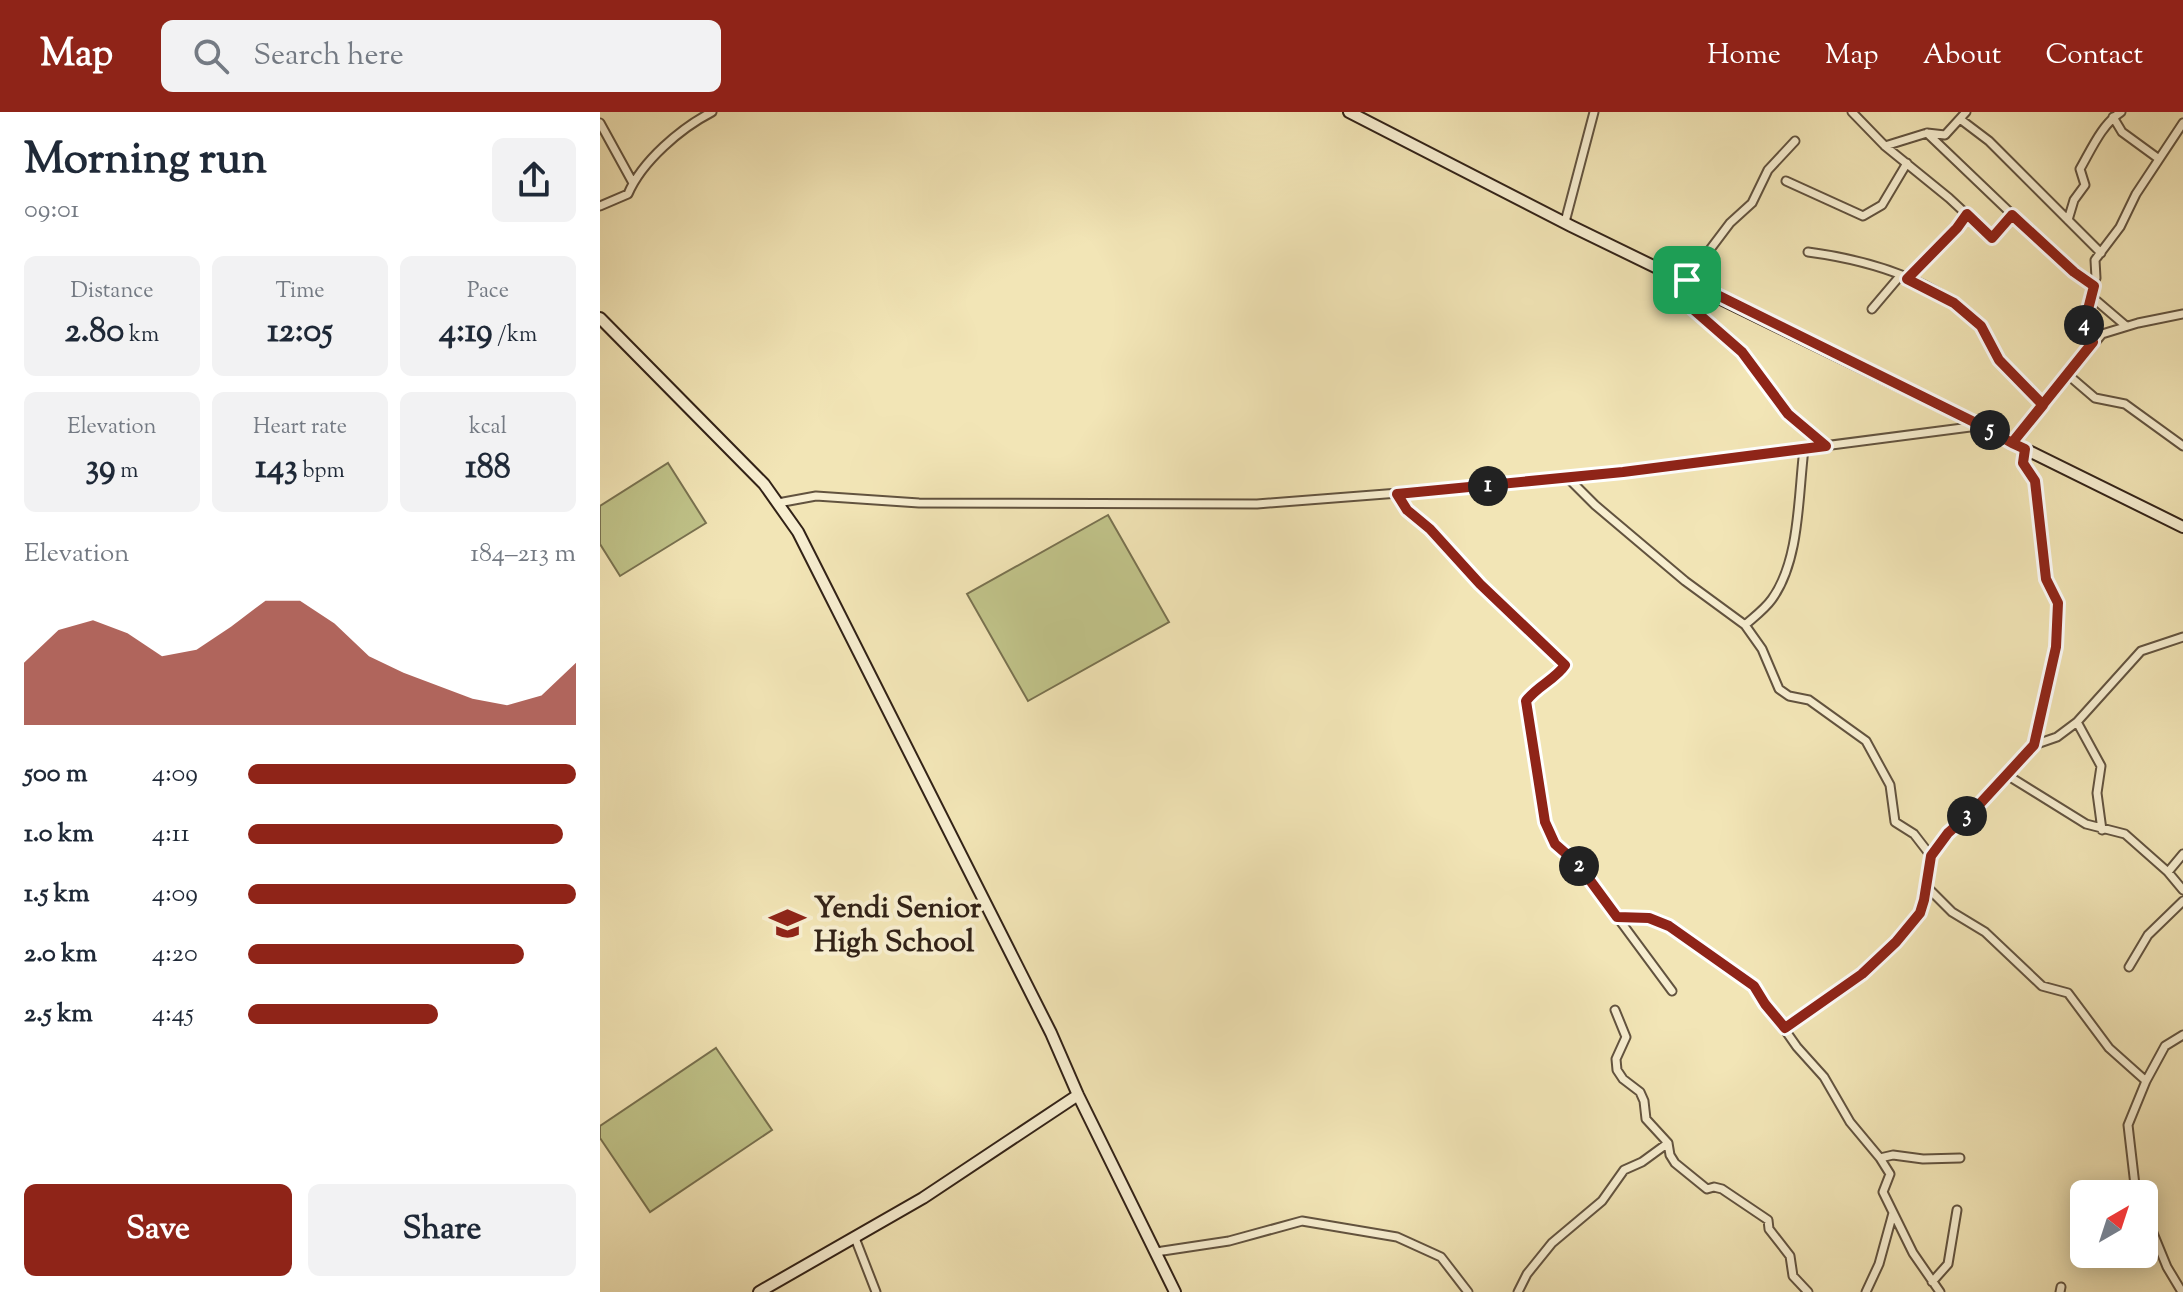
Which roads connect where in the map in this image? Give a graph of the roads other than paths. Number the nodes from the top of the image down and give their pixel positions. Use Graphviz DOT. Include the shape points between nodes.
graph roads {
  1 [pos="712,112"];
  2 [pos="1349,112"];
  3 [pos="1594,112"];
  4 [pos="1852,112"];
  5 [pos="1966,112"];
  6 [pos="2104,112"];
  7 [pos="2115,116"];
  8 [pos="1960,119"];
  9 [pos="600,123"];
  10 [pos="2183,123"];
  11 [pos="1927,133"];
  12 [pos="1795,141"];
  13 [pos="1885,146"];
  14 [pos="2159,159"];
  15 [pos="1907,163"];
  16 [pos="1786,181"];
  17 [pos="633,183"];
  18 [pos="600,206"];
  19 [pos="1967,214"];
  20 [pos="2012,215"];
  21 [pos="2068,220"];
  22 [pos="1565,222"];
  23 [pos="1808,252"];
  24 [pos="2101,253"];
  25 [pos="1903,277"];
  26 [pos="1687,280"];
  27 [pos="2094,286"];
  28 [pos="2092,297"];
  29 [pos="1872,309"];
  30 [pos="2183,314"];
  31 [pos="600,318"];
  32 [pos="2126,326"];
  33 [pos="2093,342"];
  34 [pos="2067,374"];
  35 [pos="2043,405"];
  36 [pos="1982,426"];
  37 [pos="2012,443"];
  38 [pos="1826,446"];
  39 [pos="2183,446"];
  40 [pos="1804,449"];
  41 [pos="2025,449"];
  42 [pos="1568,478"];
  43 [pos="1397,494"];
  44 [pos="778,503"];
  45 [pos="2183,527"];
  46 [pos="1745,625"];
  47 [pos="2183,637"];
  48 [pos="2077,722"];
  49 [pos="2034,745"];
  50 [pos="2007,775"];
  51 [pos="2102,830"];
  52 [pos="2183,854"];
  53 [pos="1931,856"];
  54 [pos="2168,872"];
  55 [pos="1927,887"];
  56 [pos="2183,890"];
  57 [pos="2183,901"];
  58 [pos="1617,917"];
  59 [pos="2129,967"];
  60 [pos="1672,991"];
  61 [pos="1615,1010"];
  62 [pos="1785,1028"];
  63 [pos="2183,1035"];
  64 [pos="2146,1081"];
  65 [pos="1078,1095"];
  66 [pos="1668,1143"];
  67 [pos="1880,1158"];
  68 [pos="1960,1158"];
  69 [pos="2134,1180"];
  70 [pos="1957,1210"];
  71 [pos="1893,1213"];
  72 [pos="855,1238"];
  73 [pos="2158,1245"];
  74 [pos="1156,1252"];
  75 [pos="1932,1282"];
  76 [pos="759,1292"];
  77 [pos="876,1292"];
  78 [pos="1175,1292"];
  79 [pos="1468,1292"];
  80 [pos="1518,1292"];
  81 [pos="1808,1292"];
  82 [pos="1866,1292"];
  83 [pos="1940,1292"];
  84 [pos="2182,1292"];
  1 -- 17 [label="street" via="687,125"];
  2 -- 22 [label="main road"];
  3 -- 22 [label="street"];
  4 -- 13 [label="street"];
  5 -- 8 [label="street"];
  6 -- 7 [label="street"];
  7 -- 14 [label="street" via="2122,132"];
  7 -- 21 [label="street" via="2080,169 2085,185"];
  8 -- 11 [label="street" via="1945,135"];
  8 -- 21 [label="street"];
  9 -- 17 [label="street"];
  10 -- 14 [label="street"];
  11 -- 13 [label="street"];
  11 -- 20 [label="street"];
  12 -- 26 [label="street" via="1768,170 1752,203"];
  13 -- 15 [label="street"];
  14 -- 24 [label="street"];
  15 -- 16 [label="street" via="1882,205 1863,216"];
  15 -- 19 [label="street"];
  17 -- 18 [label="street" via="628,194"];
  19 -- 20 [label="street" via="1992,238"];
  19 -- 25 [label="street"];
  20 -- 27 [label="street"];
  21 -- 24 [label="street"];
  22 -- 26 [label="main road"];
  23 -- 25 [label="street" via="1874,265"];
  24 -- 27 [label="street" via="2095,260"];
  25 -- 29 [label="street"];
  25 -- 35 [label="street" via="1954,303 1981,326 1999,360"];
  26 -- 36 [label="main road"];
  26 -- 38 [label="street" via="1682,291 1686,303 1742,352 1788,414"];
  27 -- 28 [label="street"];
  28 -- 32 [label="street"];
  28 -- 33 [label="street" via="2084,325"];
  30 -- 32 [label="street"];
  31 -- 44 [label="main road"];
  32 -- 33 [label="street"];
  33 -- 34 [label="street"];
  34 -- 35 [label="street"];
  34 -- 39 [label="street" via="2095,398 2125,404"];
  35 -- 37 [label="street"];
  36 -- 37 [label="main road"];
  36 -- 38 [label="street"];
  37 -- 41 [label="main road"];
  38 -- 40 [label="street"];
  40 -- 42 [label="street"];
  40 -- 46 [label="street" via="1793,553 1771,601"];
  41 -- 45 [label="main road"];
  41 -- 49 [label="street" via="2023,463 2035,481 2046,579 2058,603 2056,647"];
  42 -- 43 [label="street"];
  42 -- 46 [label="street" via="1685,581"];
  43 -- 44 [label="street" via="1257,504 919,503 816,496"];
  43 -- 58 [label="street" via="1407,510 1565,665 1526,701 1545,822 1555,844 1578,864"];
  44 -- 65 [label="main road" via="820,572"];
  46 -- 53 [label="street" via="1779,689 1809,700 1866,741 1890,785 1895,822 1914,834"];
  47 -- 48 [label="street" via="2141,651"];
  48 -- 49 [label="street"];
  48 -- 51 [label="street" via="2101,766 2097,793"];
  49 -- 50 [label="street"];
  50 -- 51 [label="street"];
  50 -- 53 [label="street"];
  51 -- 54 [label="street" via="2125,834"];
  52 -- 54 [label="street"];
  53 -- 55 [label="street"];
  54 -- 56 [label="street"];
  55 -- 62 [label="street" via="1920,913 1876,963"];
  55 -- 64 [label="street" via="2042,986 2068,993 2109,1048"];
  57 -- 59 [label="street" via="2148,935"];
  58 -- 60 [label="street"];
  58 -- 62 [label="street" via="1649,918 1669,926 1754,986"];
  61 -- 66 [label="street" via="1626,1037 1617,1070 1640,1092 1646,1119"];
  62 -- 67 [label="street"];
  63 -- 64 [label="street" via="2165,1046"];
  64 -- 69 [label="street" via="2128,1125"];
  65 -- 72 [label="main road"];
  65 -- 74 [label="main road"];
  66 -- 80 [label="street" via="1624,1170 1602,1201 1552,1243"];
  66 -- 81 [label="street" via="1675,1163 1700,1184 1722,1189 1768,1220 1790,1256 1793,1276"];
  67 -- 68 [label="street"];
  67 -- 71 [label="street" via="1890,1174 1883,1192"];
  70 -- 75 [label="street" via="1948,1264"];
  71 -- 75 [label="street"];
  71 -- 82 [label="street"];
  72 -- 76 [label="main road"];
  72 -- 77 [label="street"];
  73 -- 84 [label="street"];
  74 -- 78 [label="main road"];
  74 -- 79 [label="street" via="1229,1241 1302,1221 1397,1237 1441,1257"];
  75 -- 83 [label="street"];
}
